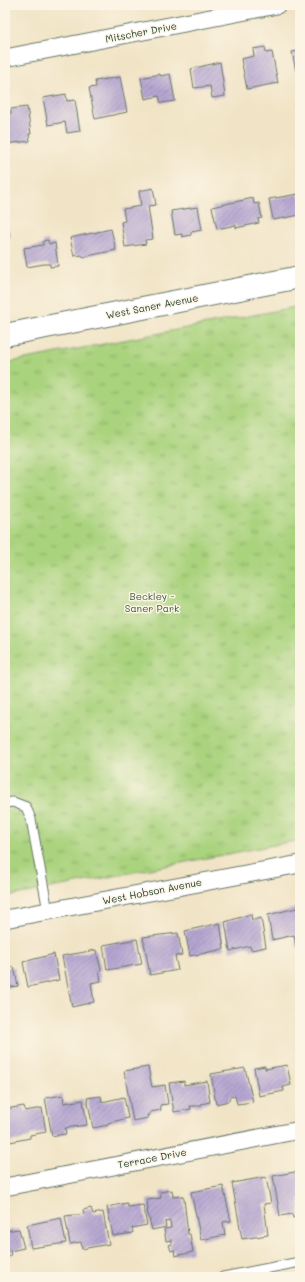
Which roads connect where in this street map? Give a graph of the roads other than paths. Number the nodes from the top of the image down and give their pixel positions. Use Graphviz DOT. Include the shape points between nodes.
graph roads {
  1 [pos="277,5"];
  2 [pos="5,58"];
  3 [pos="300,277"];
  4 [pos="5,335"];
  5 [pos="5,803"];
  6 [pos="300,864"];
  7 [pos="48,910"];
  8 [pos="5,919"];
  9 [pos="300,1130"];
  10 [pos="5,1187"];
  11 [pos="300,1262"];
  12 [pos="223,1277"];
  1 -- 2 [label="street, Mitscher Drive"];
  3 -- 4 [label="street, West Saner Avenue"];
  5 -- 7 [label="lane" via="14,802 26,807 31,819"];
  6 -- 7 [label="street, West Hobson Avenue"];
  7 -- 8 [label="street, West Hobson Avenue"];
  9 -- 10 [label="street, Terrace Drive"];
  11 -- 12 [label="lane"];
}
